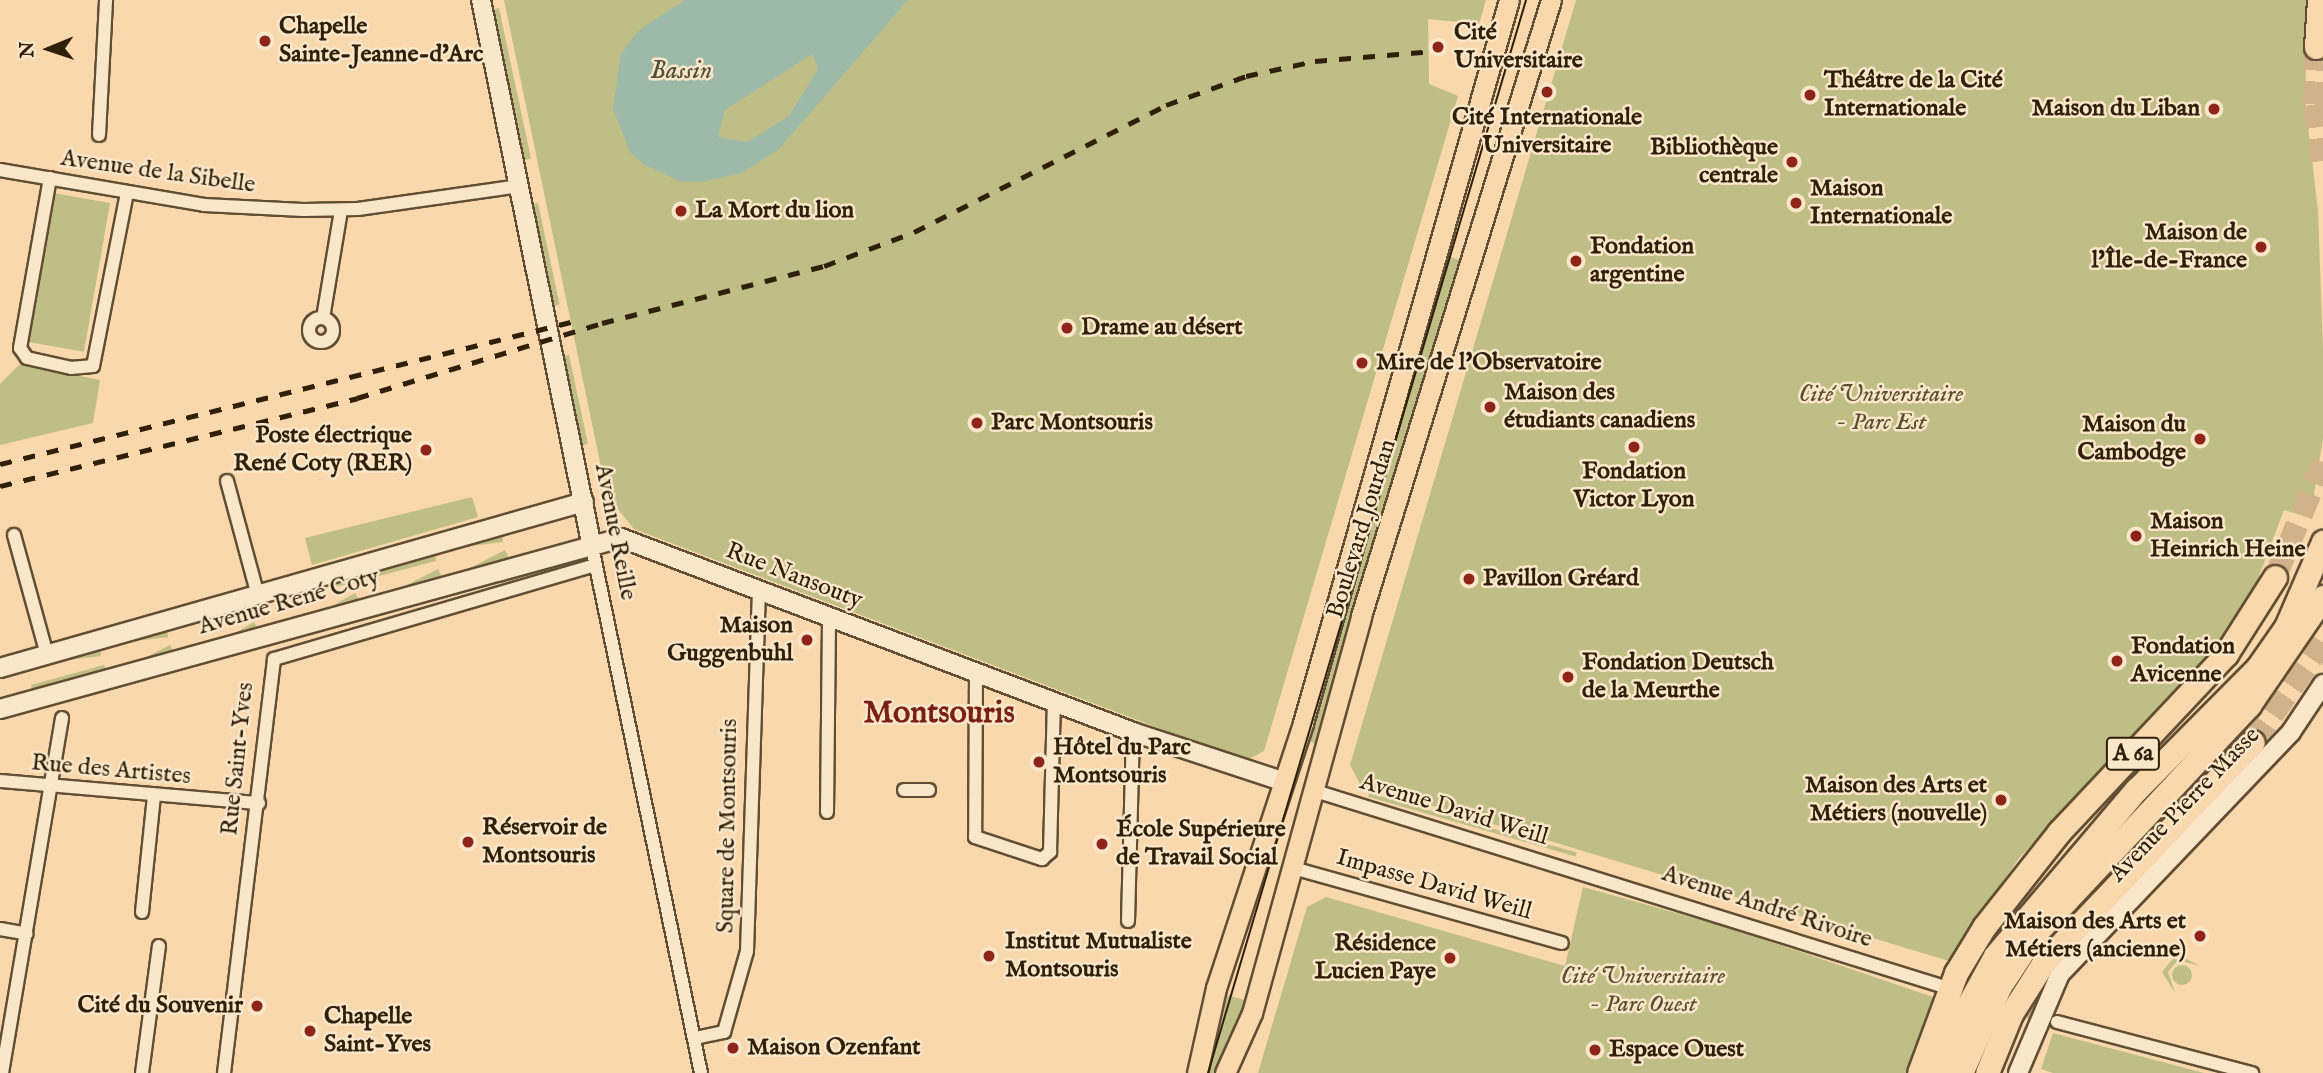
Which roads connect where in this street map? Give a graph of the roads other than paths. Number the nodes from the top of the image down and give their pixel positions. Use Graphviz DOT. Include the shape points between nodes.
graph roads {
  1 [pos="106,0"];
  2 [pos="481,0"];
  3 [pos="1509,0"];
  4 [pos="1551,0"];
  5 [pos="2319,0"];
  6 [pos="2316,47"];
  7 [pos="99,135"];
  8 [pos="0,170"];
  9 [pos="50,178"];
  10 [pos="519,186"];
  11 [pos="127,193"];
  12 [pos="341,210"];
  13 [pos="323,318"];
  14 [pos="227,481"];
  15 [pos="584,502"];
  16 [pos="14,535"];
  17 [pos="591,542"];
  18 [pos="2323,542"];
  19 [pos="596,565"];
  20 [pos="2275,577"];
  21 [pos="759,589"];
  22 [pos="258,596"];
  23 [pos="2323,597"];
  24 [pos="829,616"];
  25 [pos="47,655"];
  26 [pos="0,668"];
  27 [pos="976,672"];
  28 [pos="2323,684"];
  29 [pos="1055,702"];
  30 [pos="0,709"];
  31 [pos="62,718"];
  32 [pos="1133,732"];
  33 [pos="2253,741"];
  34 [pos="0,781"];
  35 [pos="1282,781"];
  36 [pos="54,786"];
  37 [pos="904,790"];
  38 [pos="929,790"];
  39 [pos="1312,790"];
  40 [pos="155,795"];
  41 [pos="259,803"];
  42 [pos="827,812"];
  43 [pos="1293,868"];
  44 [pos="1584,871"];
  45 [pos="142,912"];
  46 [pos="1128,921"];
  47 [pos="0,929"];
  48 [pos="27,934"];
  49 [pos="1562,943"];
  50 [pos="159,946"];
  51 [pos="1938,985"];
  52 [pos="2057,1022"];
  53 [pos="695,1038"];
  54 [pos="2019,1070"];
  55 [pos="2,1073"];
  56 [pos="142,1073"];
  57 [pos="224,1073"];
  58 [pos="701,1073"];
  59 [pos="1197,1073"];
  60 [pos="1225,1073"];
  61 [pos="1919,1073"];
  62 [pos="1942,1073"];
  63 [pos="1961,1073"];
  64 [pos="1987,1073"];
  65 [pos="2252,1073"];
  1 -- 7 [label="street"];
  2 -- 10 [label="street, Avenue Reille"];
  3 -- 35 [label="main road, Boulevard Jourdan" via="1432,257 1404,379"];
  4 -- 39 [label="main road, Boulevard Jourdan"];
  5 -- 6 [label="highway"];
  8 -- 9 [label="street, Avenue de la Sibelle"];
  9 -- 11 [label="street, Avenue de la Sibelle"];
  9 -- 11 [label="street" via="20,348 27,358 92,368"];
  10 -- 12 [label="street, Avenue de la Sibelle"];
  10 -- 15 [label="street, Avenue Reille"];
  11 -- 12 [label="street, Avenue de la Sibelle" via="204,205"];
  12 -- 13 [label="street"];
  14 -- 22 [label="street"];
  15 -- 17 [label="street, Avenue Reille"];
  15 -- 22 [label="street, Avenue René Coty"];
  16 -- 25 [label="street"];
  17 -- 19 [label="street, Avenue Reille"];
  17 -- 21 [label="street, Rue Nansouty" via="621,538"];
  17 -- 30 [label="street, Avenue René Coty"];
  18 -- 62 [label="highway" via="2287,626 2258,667 2136,790 1995,956 1963,1014"];
  19 -- 41 [label="street, Rue Saint-Yves" via="278,656 268,676"];
  19 -- 53 [label="street, Avenue Reille"];
  20 -- 61 [label="highway, A 6a" via="2226,654 2059,832 1984,927 1956,973"];
  21 -- 24 [label="street, Rue Nansouty"];
  21 -- 53 [label="street, Square de Montsouris" via="747,951 724,1031"];
  22 -- 25 [label="street, Avenue René Coty"];
  23 -- 63 [label="highway" via="2249,705 2033,936 2000,986"];
  24 -- 27 [label="street, Rue Nansouty"];
  24 -- 42 [label="street"];
  25 -- 26 [label="street, Avenue René Coty"];
  27 -- 29 [label="street, Rue Nansouty"];
  27 -- 29 [label="street" via="975,837 1042,859 1050,852"];
  28 -- 54 [label="street, Avenue Pierre Masse" via="2291,732 2060,974"];
  29 -- 32 [label="street, Rue Nansouty"];
  31 -- 36 [label="street"];
  32 -- 35 [label="street, Rue Nansouty"];
  32 -- 46 [label="street"];
  33 -- 64 [label="highway" via="2044,962 2011,1014"];
  34 -- 36 [label="street, Rue des Artistes"];
  35 -- 59 [label="main road, Boulevard Jourdan" via="1216,988"];
  36 -- 40 [label="street, Rue des Artistes"];
  36 -- 48 [label="street"];
  37 -- 38 [label="street"];
  39 -- 43 [label="main road, Boulevard Jourdan"];
  39 -- 44 [label="street, Avenue David Weill"];
  40 -- 41 [label="street, Rue des Artistes"];
  40 -- 45 [label="street"];
  41 -- 57 [label="street, Rue Saint-Yves"];
  43 -- 49 [label="street, Impasse David Weill"];
  43 -- 60 [label="main road, Boulevard Jourdan" via="1252,1013"];
  44 -- 51 [label="street, Avenue André Rivoire"];
  47 -- 48 [label="street"];
  48 -- 55 [label="street"];
  50 -- 56 [label="street"];
  52 -- 65 [label="street"];
  53 -- 58 [label="street, Avenue Reille"];
}
